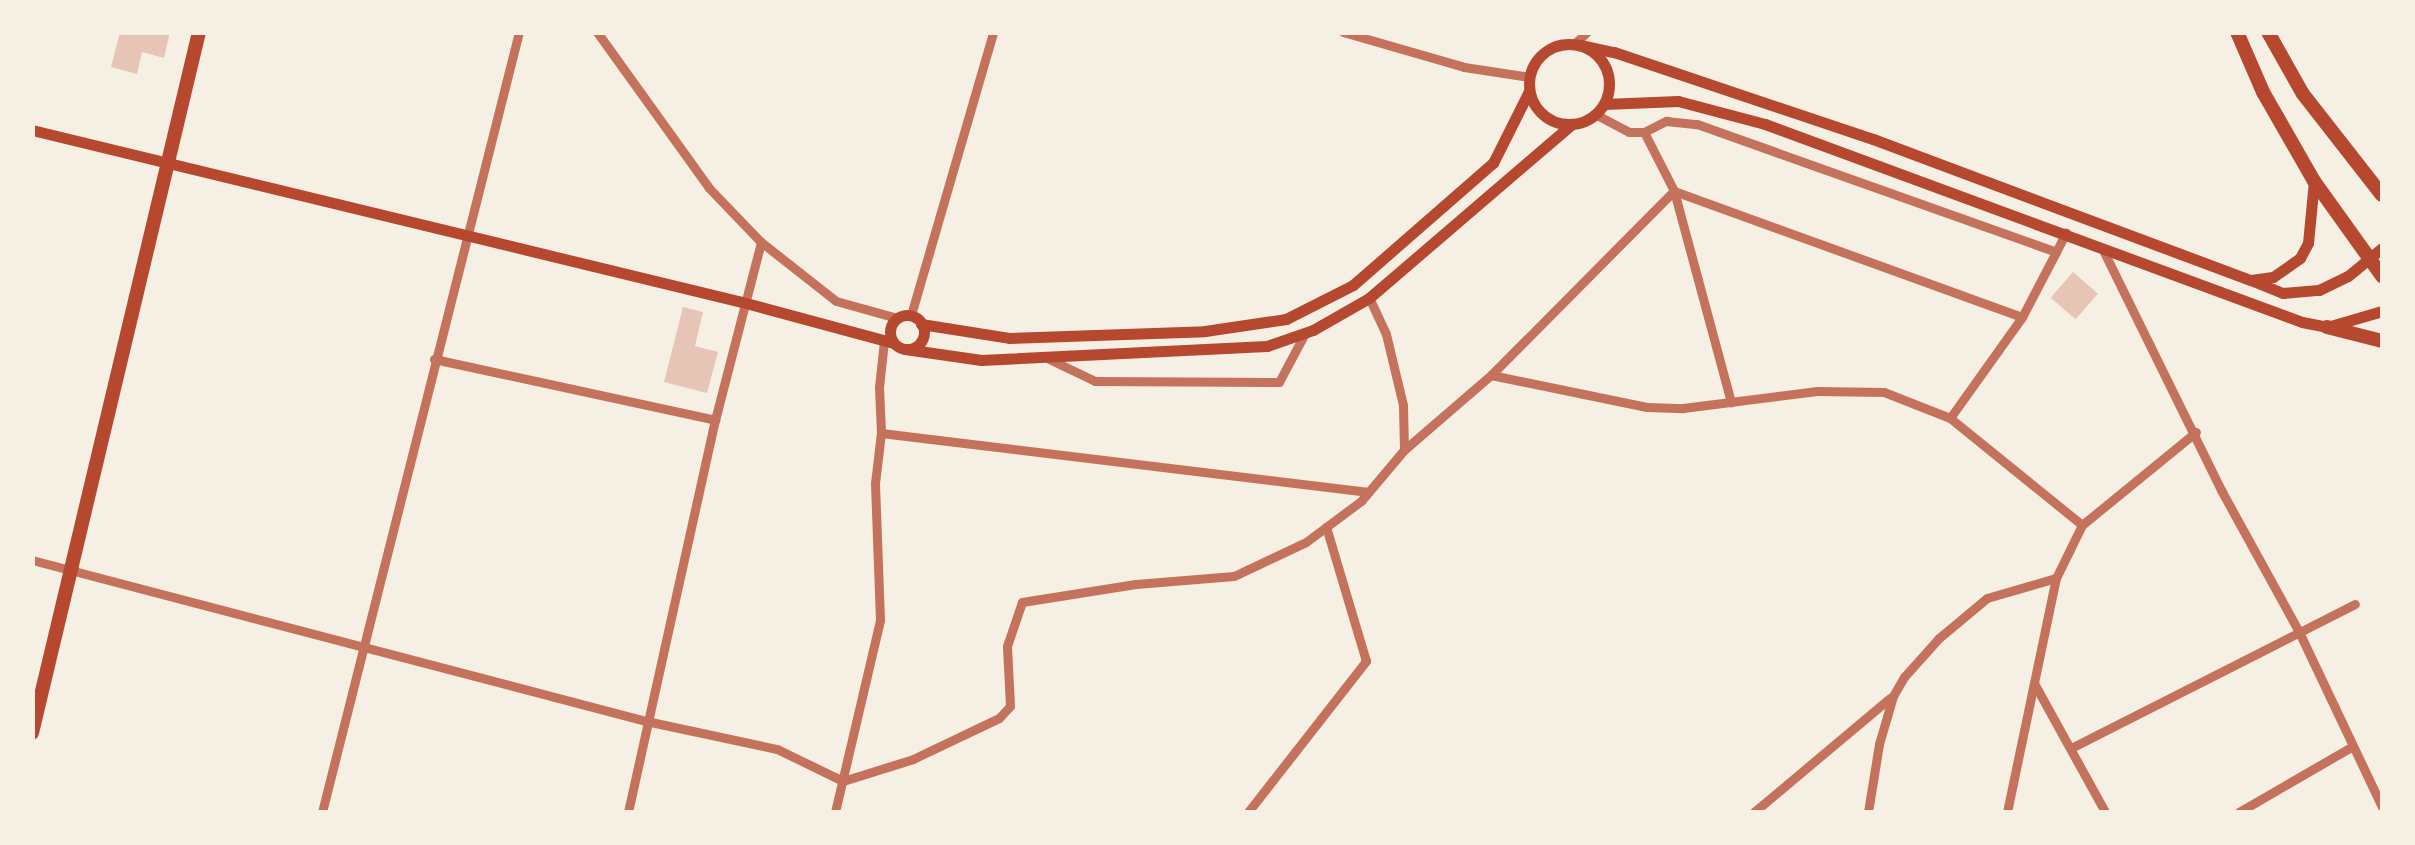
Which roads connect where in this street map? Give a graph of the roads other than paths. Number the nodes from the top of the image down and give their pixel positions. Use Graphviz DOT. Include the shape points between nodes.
graph roads {
  1 [pos="198,32"];
  2 [pos="519,32"];
  3 [pos="596,32"];
  4 [pos="993,32"];
  5 [pos="1343,32"];
  6 [pos="1587,32"];
  7 [pos="2237,32"];
  8 [pos="2268,32"];
  9 [pos="1577,44"];
  10 [pos="1529,77"];
  11 [pos="1529,91"];
  12 [pos="1604,104"];
  13 [pos="1595,114"];
  14 [pos="1572,124"];
  15 [pos="32,130"];
  16 [pos="1644,132"];
  17 [pos="168,160"];
  18 [pos="2314,181"];
  19 [pos="1674,191"];
  20 [pos="2381,193"];
  21 [pos="2066,232"];
  22 [pos="464,236"];
  23 [pos="761,242"];
  24 [pos="2101,246"];
  25 [pos="2382,248"];
  26 [pos="2056,252"];
  27 [pos="2367,260"];
  28 [pos="2382,276"];
  29 [pos="2244,277"];
  30 [pos="1368,298"];
  31 [pos="742,302"];
  32 [pos="2382,311"];
  33 [pos="2022,317"];
  34 [pos="897,318"];
  35 [pos="916,320"];
  36 [pos="2327,327"];
  37 [pos="1306,332"];
  38 [pos="2382,340"];
  39 [pos="894,343"];
  40 [pos="1047,358"];
  41 [pos="434,359"];
  42 [pos="1491,375"];
  43 [pos="1731,402"];
  44 [pos="1950,418"];
  45 [pos="714,420"];
  46 [pos="2196,432"];
  47 [pos="881,433"];
  48 [pos="1404,450"];
  49 [pos="1368,492"];
  50 [pos="2082,525"];
  51 [pos="1326,527"];
  52 [pos="32,560"];
  53 [pos="72,570"];
  54 [pos="2056,578"];
  55 [pos="2354,604"];
  56 [pos="2299,632"];
  57 [pos="363,646"];
  58 [pos="2035,685"];
  59 [pos="1892,696"];
  60 [pos="646,721"];
  61 [pos="32,733"];
  62 [pos="2073,747"];
  63 [pos="2351,747"];
  64 [pos="844,780"];
  65 [pos="2382,807"];
  66 [pos="322,812"];
  67 [pos="628,812"];
  68 [pos="834,812"];
  69 [pos="1248,812"];
  70 [pos="1754,812"];
  71 [pos="1868,812"];
  72 [pos="2008,812"];
  73 [pos="2105,812"];
  74 [pos="2239,812"];
  1 -- 17 [label="main road"];
  2 -- 22 [label="street"];
  3 -- 23 [label="street" via="709,188"];
  4 -- 35 [label="street"];
  5 -- 10 [label="street" via="1464,67"];
  6 -- 9 [label="street"];
  7 -- 18 [label="main road"];
  8 -- 20 [label="main road" via="2302,94"];
  9 -- 10 [label="main road" via="1540,55"];
  9 -- 12 [label="main road" via="1606,69"];
  9 -- 29 [label="main road" via="1873,139"];
  10 -- 11 [label="main road"];
  11 -- 14 [label="main road" via="1545,116"];
  11 -- 35 [label="main road" via="1493,163 1353,285 1286,319 1205,331 1009,338"];
  12 -- 13 [label="main road"];
  12 -- 21 [label="main road" via="1678,100 1765,124"];
  13 -- 14 [label="main road"];
  13 -- 16 [label="street" via="1629,132"];
  14 -- 30 [label="main road"];
  15 -- 17 [label="main road"];
  16 -- 19 [label="street"];
  16 -- 26 [label="street" via="1666,121 1697,124"];
  17 -- 22 [label="main road"];
  17 -- 53 [label="main road"];
  18 -- 27 [label="main road"];
  18 -- 29 [label="main road" via="2308,243 2300,258 2274,277"];
  19 -- 33 [label="street"];
  19 -- 42 [label="street"];
  19 -- 43 [label="street"];
  21 -- 24 [label="main road"];
  21 -- 26 [label="street"];
  22 -- 31 [label="main road"];
  22 -- 41 [label="street"];
  23 -- 31 [label="street"];
  23 -- 34 [label="street" via="836,301"];
  24 -- 36 [label="main road"];
  24 -- 46 [label="street"];
  25 -- 27 [label="main road"];
  26 -- 33 [label="street"];
  27 -- 28 [label="main road"];
  27 -- 29 [label="main road" via="2348,276 2303,293 2283,293"];
  30 -- 37 [label="main road"];
  30 -- 48 [label="street" via="1386,334 1403,405"];
  31 -- 39 [label="main road"];
  31 -- 45 [label="street"];
  32 -- 36 [label="main road"];
  33 -- 44 [label="street"];
  34 -- 35 [label="main road"];
  34 -- 39 [label="main road"];
  35 -- 39 [label="main road" via="925,333 920,344"];
  36 -- 38 [label="main road"];
  37 -- 40 [label="main road" via="1267,346"];
  37 -- 40 [label="street" via="1278,382 1096,381"];
  39 -- 40 [label="main road" via="982,360"];
  39 -- 47 [label="street" via="879,388"];
  41 -- 45 [label="street"];
  41 -- 57 [label="street"];
  42 -- 43 [label="street" via="1648,407"];
  42 -- 48 [label="street"];
  43 -- 44 [label="street" via="1817,391 1884,392"];
  44 -- 50 [label="street"];
  45 -- 60 [label="street"];
  46 -- 50 [label="street"];
  46 -- 56 [label="street"];
  47 -- 49 [label="street"];
  47 -- 64 [label="street" via="875,483 880,620"];
  48 -- 49 [label="street"];
  49 -- 51 [label="street"];
  50 -- 54 [label="street"];
  51 -- 64 [label="street" via="1234,576 1022,602 1007,646 1010,706 1000,718 912,759"];
  51 -- 69 [label="street" via="1366,661"];
  52 -- 53 [label="street"];
  53 -- 57 [label="street"];
  53 -- 61 [label="main road"];
  54 -- 58 [label="street"];
  54 -- 59 [label="street" via="1987,598 1939,638"];
  55 -- 56 [label="street"];
  56 -- 62 [label="street"];
  56 -- 63 [label="street"];
  57 -- 60 [label="street"];
  57 -- 66 [label="street"];
  58 -- 62 [label="street"];
  58 -- 72 [label="street"];
  59 -- 70 [label="street"];
  59 -- 71 [label="street"];
  60 -- 64 [label="street" via="778,749"];
  60 -- 67 [label="street"];
  62 -- 73 [label="street"];
  63 -- 65 [label="street"];
  63 -- 74 [label="street"];
  64 -- 68 [label="street"];
}
